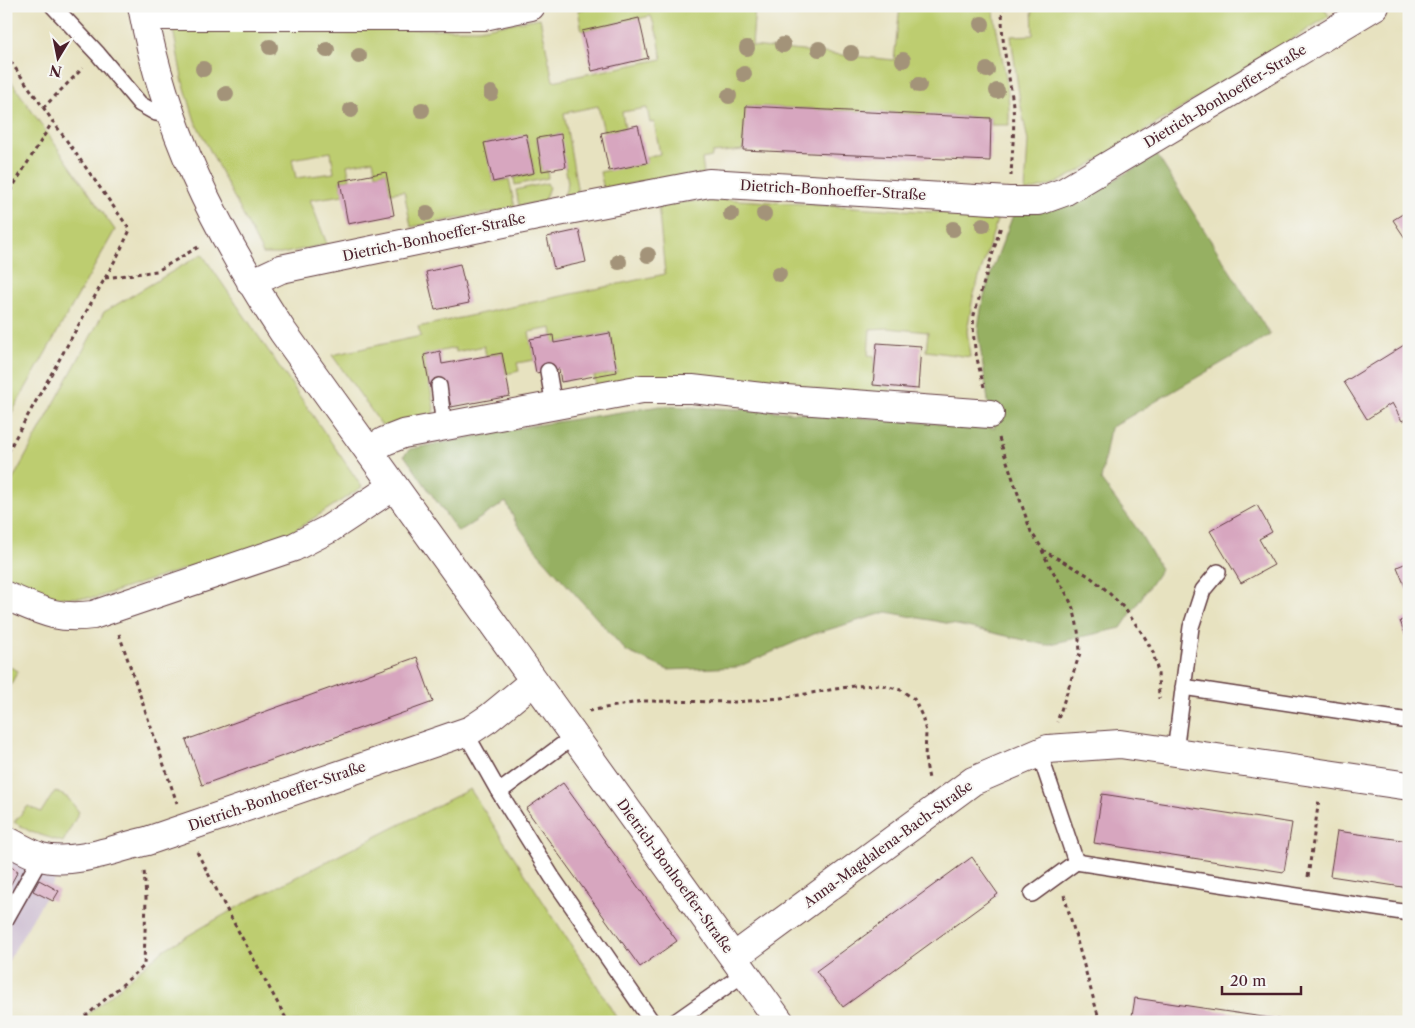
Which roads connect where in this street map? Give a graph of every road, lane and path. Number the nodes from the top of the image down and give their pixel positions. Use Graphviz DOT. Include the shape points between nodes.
graph roads {
  1 [pos="53,6"];
  2 [pos="531,6"];
  3 [pos="1002,6"];
  4 [pos="1375,6"];
  5 [pos="143,11"];
  6 [pos="98,54"];
  7 [pos="6,55"];
  8 [pos="44,108"];
  9 [pos="170,116"];
  10 [pos="53,121"];
  11 [pos="6,198"];
  12 [pos="1009,201"];
  13 [pos="203,245"];
  14 [pos="105,278"];
  15 [pos="251,283"];
  16 [pos="548,371"];
  17 [pos="439,386"];
  18 [pos="554,406"];
  19 [pos="990,414"];
  20 [pos="444,427"];
  21 [pos="369,450"];
  22 [pos="6,457"];
  23 [pos="394,486"];
  24 [pos="1040,546"];
  25 [pos="1218,572"];
  26 [pos="6,596"];
  27 [pos="110,610"];
  28 [pos="534,681"];
  29 [pos="1183,687"];
  30 [pos="1159,701"];
  31 [pos="1409,721"];
  32 [pos="568,727"];
  33 [pos="465,732"];
  34 [pos="1043,750"];
  35 [pos="1175,752"];
  36 [pos="1322,774"];
  37 [pos="1409,786"];
  38 [pos="499,792"];
  39 [pos="940,805"];
  40 [pos="185,828"];
  41 [pos="6,840"];
  42 [pos="142,842"];
  43 [pos="41,856"];
  44 [pos="1076,862"];
  45 [pos="1058,875"];
  46 [pos="1032,894"];
  47 [pos="1305,897"];
  48 [pos="1409,913"];
  49 [pos="6,919"];
  50 [pos="739,965"];
  51 [pos="79,1022"];
  52 [pos="288,1022"];
  53 [pos="652,1022"];
  54 [pos="675,1022"];
  55 [pos="780,1022"];
  56 [pos="1100,1022"];
  1 -- 6 [label="lane"];
  2 -- 5 [label="street, Dietrich-Bonhoeffer-Straße" via="484,16"];
  3 -- 12 [label="path" via="1014,133"];
  4 -- 12 [label="street, Dietrich-Bonhoeffer-Straße" via="1064,192 1039,200"];
  5 -- 9 [label="street, Dietrich-Bonhoeffer-Straße"];
  6 -- 8 [label="path"];
  6 -- 9 [label="lane" via="140,104"];
  7 -- 8 [label="path"];
  8 -- 10 [label="path"];
  9 -- 15 [label="street, Dietrich-Bonhoeffer-Straße" via="205,197"];
  10 -- 11 [label="path"];
  10 -- 14 [label="path" via="130,230"];
  12 -- 15 [label="street, Dietrich-Bonhoeffer-Straße" via="709,183 280,269"];
  12 -- 19 [label="path" via="972,328"];
  13 -- 14 [label="path" via="157,271"];
  14 -- 22 [label="path"];
  15 -- 21 [label="street, Dietrich-Bonhoeffer-Straße"];
  16 -- 18 [label="lane"];
  17 -- 20 [label="lane"];
  18 -- 19 [label="street" via="642,389 692,389"];
  18 -- 20 [label="street"];
  19 -- 24 [label="path" via="1026,519"];
  20 -- 21 [label="street" via="403,434"];
  21 -- 23 [label="street, Dietrich-Bonhoeffer-Straße"];
  23 -- 27 [label="street" via="329,529 294,547"];
  23 -- 28 [label="street, Dietrich-Bonhoeffer-Straße"];
  24 -- 30 [label="path" via="1089,576 1125,609 1153,652 1158,672"];
  24 -- 34 [label="path" via="1074,613 1080,653"];
  25 -- 29 [label="lane" via="1203,590 1191,627"];
  26 -- 27 [label="street" via="60,617 93,615"];
  27 -- 40 [label="path"];
  28 -- 32 [label="street, Dietrich-Bonhoeffer-Straße"];
  28 -- 33 [label="street, Dietrich-Bonhoeffer-Straße" via="489,718"];
  29 -- 31 [label="lane"];
  29 -- 35 [label="lane"];
  32 -- 38 [label="lane"];
  32 -- 39 [label="path" via="604,707 643,701 737,702 882,685 901,690 914,699 926,732 925,758 931,789"];
  32 -- 50 [label="street, Dietrich-Bonhoeffer-Straße"];
  33 -- 38 [label="lane"];
  33 -- 40 [label="street, Dietrich-Bonhoeffer-Straße"];
  34 -- 35 [label="street, Anna-Magdalena-Bach-Straße" via="1120,744"];
  34 -- 39 [label="street, Anna-Magdalena-Bach-Straße" via="973,781"];
  34 -- 44 [label="lane"];
  35 -- 36 [label="street, Anna-Magdalena-Bach-Straße"];
  36 -- 37 [label="street, Anna-Magdalena-Bach-Straße"];
  36 -- 47 [label="path"];
  38 -- 53 [label="lane" via="552,877"];
  39 -- 50 [label="street, Anna-Magdalena-Bach-Straße"];
  40 -- 42 [label="street, Dietrich-Bonhoeffer-Straße"];
  40 -- 52 [label="path"];
  41 -- 43 [label="street, Dietrich-Bonhoeffer-Straße"];
  42 -- 43 [label="street, Dietrich-Bonhoeffer-Straße" via="77,858"];
  42 -- 51 [label="path" via="146,898 144,966"];
  43 -- 49 [label="lane"];
  44 -- 45 [label="lane"];
  44 -- 47 [label="lane"];
  45 -- 46 [label="lane"];
  45 -- 56 [label="path"];
  47 -- 48 [label="lane"];
  50 -- 54 [label="lane"];
  50 -- 55 [label="street, Dietrich-Bonhoeffer-Straße"];
}
